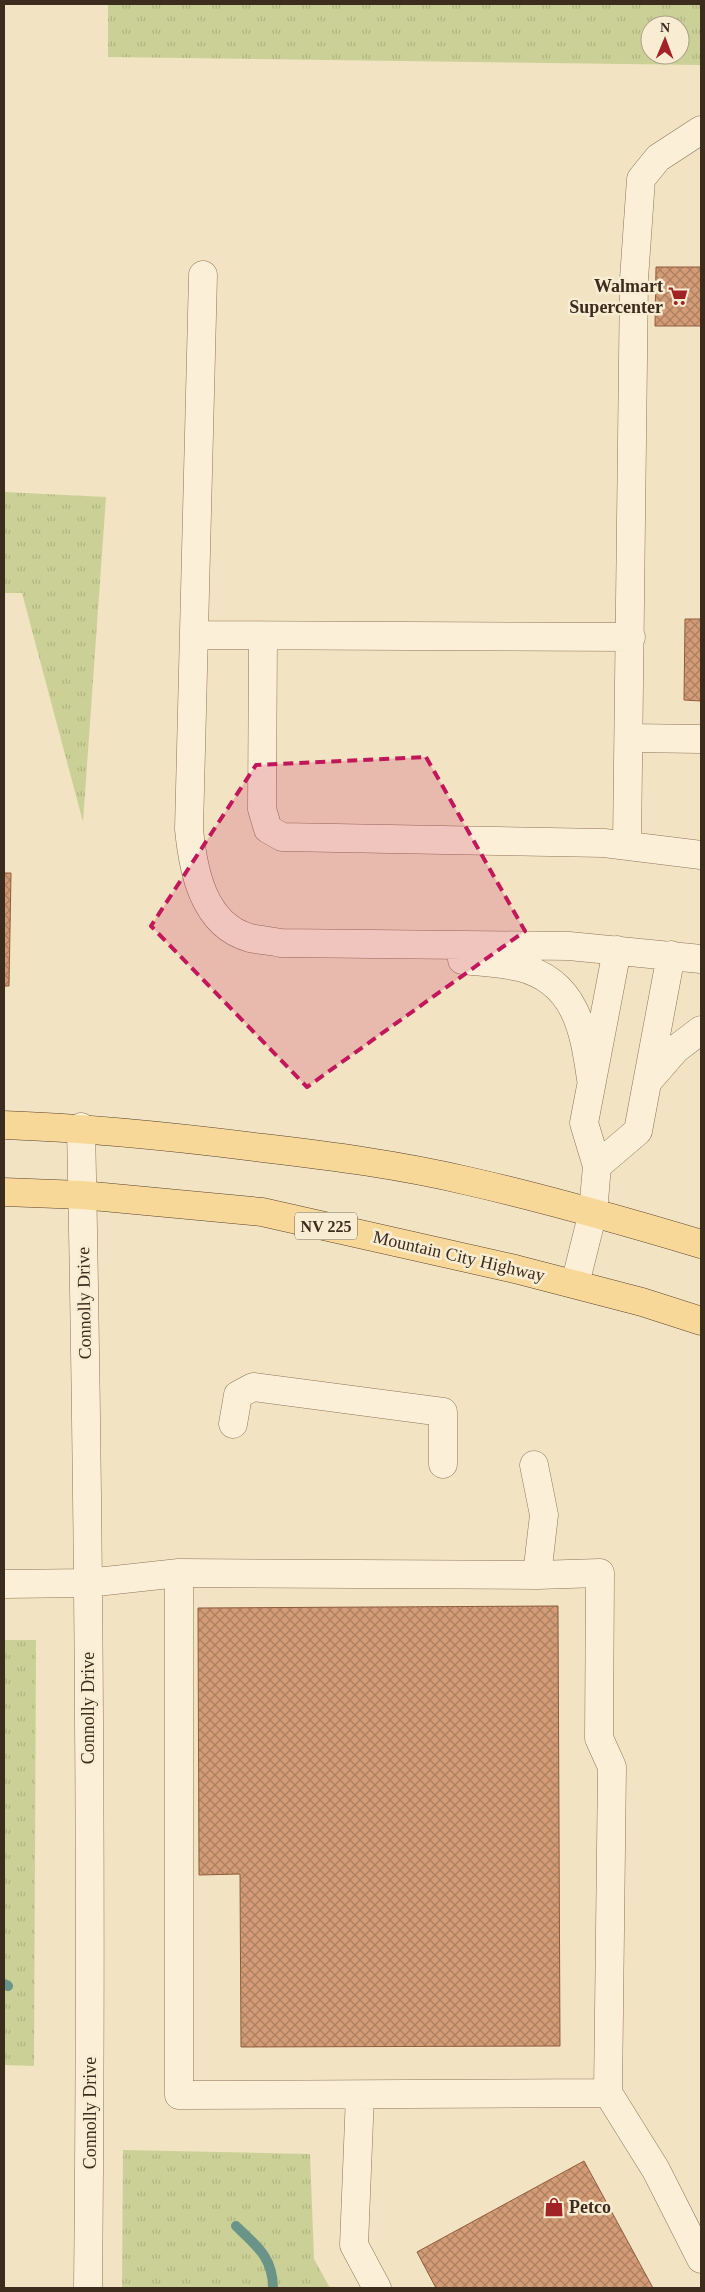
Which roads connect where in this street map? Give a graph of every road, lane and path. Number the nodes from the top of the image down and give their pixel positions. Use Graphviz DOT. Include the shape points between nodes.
graph roads {
  1 [pos="701,130"];
  2 [pos="203,275"];
  3 [pos="194,635"];
  4 [pos="263,636"];
  5 [pos="630,637"];
  6 [pos="630,738"];
  7 [pos="701,739"];
  8 [pos="627,845"];
  9 [pos="701,855"];
  10 [pos="281,943"];
  11 [pos="616,950"];
  12 [pos="671,955"];
  13 [pos="701,959"];
  14 [pos="701,1030"];
  15 [pos="591,1079"];
  16 [pos="649,1080"];
  17 [pos="4,1125"];
  18 [pos="81,1127"];
  19 [pos="598,1166"];
  20 [pos="4,1192"];
  21 [pos="82,1195"];
  22 [pos="593,1212"];
  23 [pos="701,1244"];
  24 [pos="575,1284"];
  25 [pos="701,1321"];
  26 [pos="233,1424"];
  27 [pos="443,1464"];
  28 [pos="534,1465"];
  29 [pos="179,1573"];
  30 [pos="537,1575"];
  31 [pos="88,1583"];
  32 [pos="4,1584"];
  33 [pos="608,2093"];
  34 [pos="360,2095"];
  35 [pos="700,2254"];
  36 [pos="88,2288"];
  37 [pos="377,2288"];
  1 -- 5 [label="street" via="658,158 641,179 634,279"];
  2 -- 3 [label="street"];
  3 -- 4 [label="street"];
  3 -- 10 [label="street" via="192,860 210,908 226,925 248,937"];
  4 -- 5 [label="street"];
  4 -- 8 [label="street" via="262,809 268,829 282,837"];
  5 -- 6 [label="street"];
  6 -- 7 [label="street"];
  6 -- 8 [label="street"];
  8 -- 9 [label="street"];
  10 -- 11 [label="street" via="569,946"];
  10 -- 15 [label="street" via="520,967 543,976 563,992 579,1018"];
  11 -- 12 [label="street"];
  11 -- 15 [label="street"];
  12 -- 13 [label="street"];
  12 -- 16 [label="street"];
  14 -- 16 [label="street" via="676,1049"];
  15 -- 19 [label="street" via="584,1123"];
  16 -- 19 [label="street" via="638,1131"];
  17 -- 18 [label="main road"];
  18 -- 21 [label="street, Connolly Drive"];
  18 -- 22 [label="main road" via="362,1160 467,1181"];
  19 -- 22 [label="street"];
  20 -- 21 [label="main road, Mountain City Highway / NV 225"];
  21 -- 24 [label="main road, Mountain City Highway / NV 225" via="262,1212"];
  21 -- 31 [label="street, Connolly Drive"];
  22 -- 23 [label="main road"];
  22 -- 24 [label="street"];
  24 -- 25 [label="main road, Mountain City Highway / NV 225"];
  26 -- 27 [label="street" via="238,1395 253,1387 443,1412"];
  28 -- 30 [label="street" via="544,1515"];
  29 -- 30 [label="street"];
  29 -- 31 [label="street"];
  29 -- 34 [label="street" via="179,2095"];
  30 -- 33 [label="street" via="600,1574 599,1738 612,1767"];
  31 -- 32 [label="street"];
  31 -- 36 [label="street, Connolly Drive"];
  33 -- 34 [label="street"];
  33 -- 35 [label="street" via="656,2170"];
  34 -- 37 [label="street" via="354,2244"];
}
